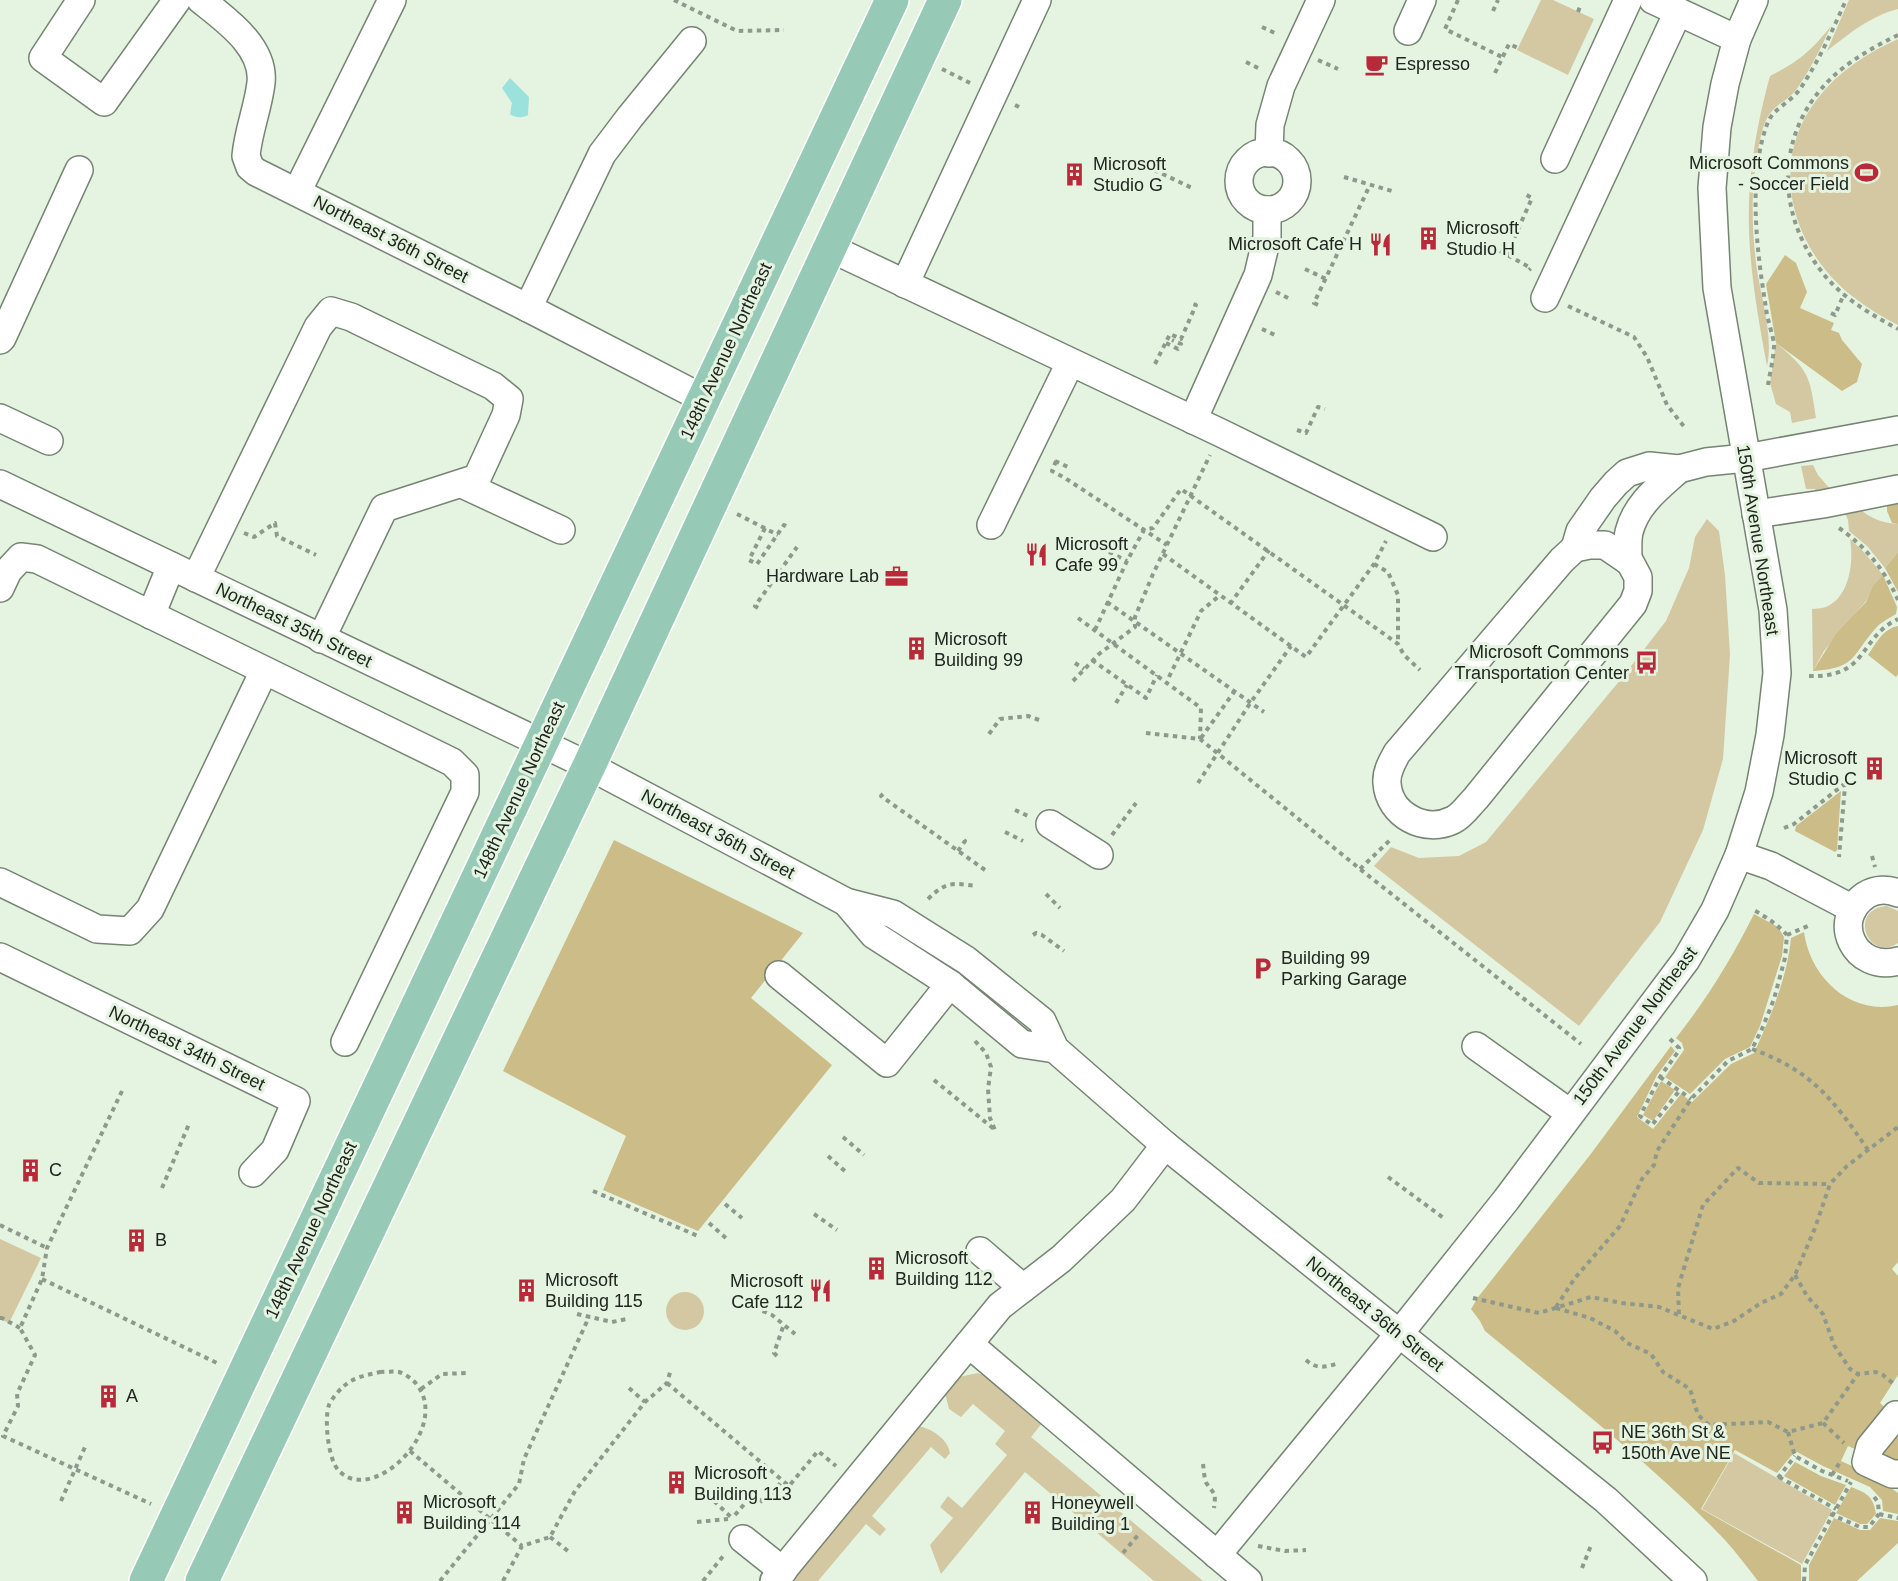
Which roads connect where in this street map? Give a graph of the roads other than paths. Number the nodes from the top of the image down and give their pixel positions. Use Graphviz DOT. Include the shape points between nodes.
graph roads {
  1 [pos="81,0"];
  2 [pos="177,0"];
  3 [pos="201,0"];
  4 [pos="392,0"];
  5 [pos="892,0"];
  6 [pos="945,0"];
  7 [pos="1037,0"];
  8 [pos="1321,0"];
  9 [pos="1422,0"];
  10 [pos="1628,0"];
  11 [pos="1653,0"];
  12 [pos="1754,0"];
  13 [pos="1678,12"];
  14 [pos="1408,31"];
  15 [pos="1737,39"];
  16 [pos="692,41"];
  17 [pos="1269,153"];
  18 [pos="1554,159"];
  19 [pos="79,170"];
  20 [pos="297,192"];
  21 [pos="1267,210"];
  22 [pos="830,248"];
  23 [pos="905,284"];
  24 [pos="1556,302"];
  25 [pos="528,308"];
  26 [pos="0,340"];
  27 [pos="1070,363"];
  28 [pos="704,399"];
  29 [pos="0,418"];
  30 [pos="1193,420"];
  31 [pos="1898,430"];
  32 [pos="49,441"];
  33 [pos="1746,458"];
  34 [pos="1679,469"];
  35 [pos="0,484"];
  36 [pos="462,484"];
  37 [pos="1898,489"];
  38 [pos="1756,514"];
  39 [pos="991,525"];
  40 [pos="561,530"];
  41 [pos="1433,537"];
  42 [pos="1575,548"];
  43 [pos="1628,561"];
  44 [pos="171,566"];
  45 [pos="196,578"];
  46 [pos="0,588"];
  47 [pos="151,615"];
  48 [pos="321,639"];
  49 [pos="264,670"];
  50 [pos="541,742"];
  51 [pos="589,766"];
  52 [pos="1041,821"];
  53 [pos="1099,855"];
  54 [pos="1739,855"];
  55 [pos="0,882"];
  56 [pos="1898,893"];
  57 [pos="846,902"];
  58 [pos="1853,909"];
  59 [pos="0,957"];
  60 [pos="1898,961"];
  61 [pos="779,975"];
  62 [pos="950,984"];
  63 [pos="345,1042"];
  64 [pos="1476,1046"];
  65 [pos="1055,1049"];
  66 [pos="1570,1113"];
  67 [pos="1165,1145"];
  68 [pos="253,1173"];
  69 [pos="980,1251"];
  70 [pos="1023,1288"];
  71 [pos="1400,1335"];
  72 [pos="969,1344"];
  73 [pos="1896,1415"];
  74 [pos="1898,1474"];
  75 [pos="738,1529"];
  76 [pos="1217,1555"];
  77 [pos="778,1576"];
  78 [pos="146,1581"];
  79 [pos="202,1581"];
  80 [pos="1248,1581"];
  81 [pos="1693,1581"];
  1 -- 2 [label="street" via="43,58 104,102"];
  3 -- 20 [label="street, Northeast 36th Street" via="244,39 255,54 260,71 248,162 256,172"];
  4 -- 20 [label="street"];
  5 -- 28 [label="main road, 148th Avenue Northeast"];
  6 -- 22 [label="main road"];
  7 -- 23 [label="street"];
  8 -- 17 [label="street" via="1281,86 1270,125"];
  9 -- 14 [label="street"];
  10 -- 18 [label="street"];
  11 -- 13 [label="street"];
  12 -- 15 [label="street, 150th Avenue Northeast"];
  13 -- 15 [label="street"];
  13 -- 24 [label="street"];
  15 -- 33 [label="street, 150th Avenue Northeast" via="1717,127 1712,188 1717,288"];
  16 -- 25 [label="street" via="602,154"];
  17 -- 21 [label="street" via="1250,159 1239,177 1246,200"];
  17 -- 21 [label="street" via="1288,160 1297,182 1287,204"];
  19 -- 26 [label="street"];
  20 -- 25 [label="street, Northeast 36th Street"];
  21 -- 30 [label="street" via="1267,237 1258,275"];
  22 -- 23 [label="street"];
  22 -- 51 [label="main road"];
  23 -- 27 [label="street"];
  25 -- 28 [label="street, Northeast 36th Street"];
  27 -- 30 [label="street"];
  27 -- 39 [label="street"];
  28 -- 50 [label="main road, 148th Avenue Northeast"];
  29 -- 32 [label="street"];
  30 -- 41 [label="street"];
  31 -- 33 [label="street"];
  33 -- 34 [label="street"];
  33 -- 38 [label="street, 150th Avenue Northeast"];
  34 -- 42 [label="street" via="1649,466 1627,473 1580,531"];
  34 -- 43 [label="street" via="1637,513 1629,532"];
  35 -- 44 [label="street, Northeast 35th Street"];
  36 -- 40 [label="street"];
  36 -- 45 [label="street" via="477,478 506,415 509,399 493,386 331,311 318,327"];
  36 -- 48 [label="street" via="384,508"];
  37 -- 38 [label="street"];
  38 -- 54 [label="street, 150th Avenue Northeast" via="1773,610 1777,673 1760,792"];
  42 -- 43 [label="street" via="1605,545"];
  42 -- 43 [label="street" via="1397,753 1386,782 1402,814 1426,825 1444,824 1455,819 1476,798 1633,604 1638,577"];
  44 -- 45 [label="street, Northeast 35th Street"];
  44 -- 47 [label="street"];
  45 -- 48 [label="street, Northeast 35th Street"];
  46 -- 47 [label="street" via="21,557 37,559"];
  47 -- 49 [label="street"];
  48 -- 50 [label="street, Northeast 35th Street"];
  49 -- 55 [label="street" via="150,909 130,931 97,928"];
  49 -- 63 [label="street" via="452,762 465,775 465,792"];
  50 -- 51 [label="street, Northeast 35th Street"];
  50 -- 78 [label="main road, 148th Avenue Northeast"];
  51 -- 57 [label="street, Northeast 36th Street"];
  51 -- 79 [label="main road"];
  52 -- 53 [label="street"];
  54 -- 58 [label="street" via="1771,866"];
  54 -- 66 [label="street, 150th Avenue Northeast" via="1715,910 1686,960"];
  56 -- 58 [label="street" via="1870,893"];
  57 -- 62 [label="street, Northeast 36th Street" via="874,935"];
  57 -- 65 [label="street, Northeast 36th Street" via="893,914 966,960 1042,1022"];
  58 -- 60 [label="street" via="1849,934 1861,955 1884,964"];
  59 -- 68 [label="street, Northeast 34th Street" via="296,1101 275,1150"];
  61 -- 62 [label="street" via="887,1063"];
  62 -- 65 [label="street, Northeast 36th Street" via="1022,1044"];
  64 -- 66 [label="street"];
  65 -- 67 [label="street, Northeast 36th Street"];
  66 -- 71 [label="street, 150th Avenue Northeast"];
  67 -- 70 [label="street" via="1123,1200 1061,1259"];
  67 -- 71 [label="street, Northeast 36th Street"];
  69 -- 70 [label="street"];
  70 -- 72 [label="street" via="1000,1306"];
  71 -- 76 [label="street, 150th Avenue Northeast"];
  71 -- 81 [label="street, Northeast 36th Street" via="1606,1500"];
  72 -- 76 [label="street"];
  72 -- 77 [label="street"];
  73 -- 74 [label="street" via="1849,1467"];
  75 -- 77 [label="street"];
  76 -- 80 [label="street"];
}
